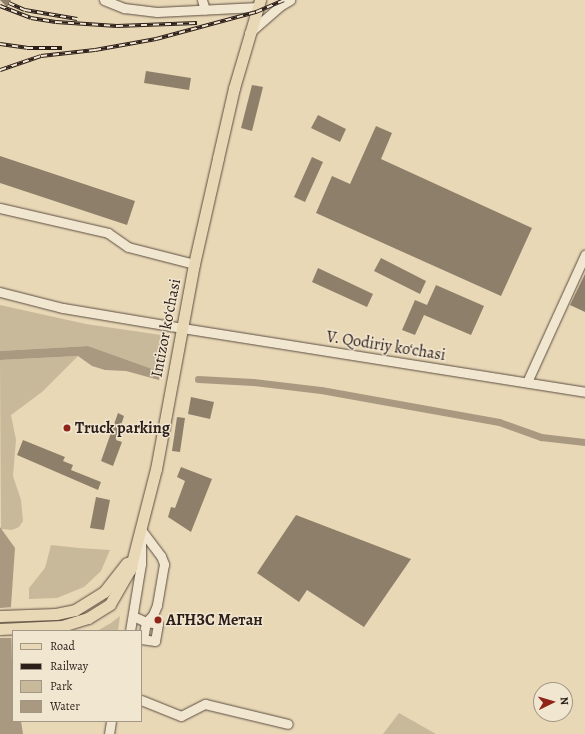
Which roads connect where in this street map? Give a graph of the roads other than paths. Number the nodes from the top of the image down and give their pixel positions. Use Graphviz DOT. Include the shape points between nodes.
graph roads {
  1 [pos="104,0"];
  2 [pos="202,0"];
  3 [pos="290,0"];
  4 [pos="259,3"];
  5 [pos="205,10"];
  6 [pos="249,33"];
  7 [pos="0,208"];
  8 [pos="585,255"];
  9 [pos="194,264"];
  10 [pos="0,292"];
  11 [pos="182,328"];
  12 [pos="527,382"];
  13 [pos="585,392"];
  14 [pos="142,531"];
  15 [pos="0,616"];
  16 [pos="133,616"];
  17 [pos="146,622"];
  18 [pos="0,629"];
  19 [pos="130,630"];
  20 [pos="142,639"];
  21 [pos="142,700"];
  22 [pos="112,722"];
  23 [pos="288,724"];
  24 [pos="109,734"];
  1 -- 5 [label="street" via="124,8 145,12"];
  2 -- 5 [label="street"];
  3 -- 6 [label="street"];
  4 -- 5 [label="street"];
  4 -- 6 [label="main road, Intizor ko‘chasi"];
  6 -- 9 [label="main road, Intizor ko‘chasi" via="232,95"];
  7 -- 9 [label="street" via="108,233 128,247"];
  8 -- 12 [label="street"];
  9 -- 11 [label="main road, Intizor ko‘chasi"];
  10 -- 11 [label="street, V. Qodiriy ko‘chasi" via="63,308"];
  11 -- 12 [label="street, V. Qodiriy ko‘chasi"];
  11 -- 14 [label="main road, Intizor ko‘chasi"];
  12 -- 13 [label="street, V. Qodiriy ko‘chasi"];
  14 -- 15 [label="main road" via="120,575 99,597 68,612"];
  14 -- 16 [label="street, Intizor ko‘chasi" via="141,564"];
  14 -- 17 [label="street" via="164,564 157,605 153,615"];
  14 -- 18 [label="main road" via="127,577 106,608 69,625"];
  16 -- 17 [label="street"];
  16 -- 19 [label="street, Intizor ko‘chasi"];
  17 -- 20 [label="street"];
  17 -- 20 [label="street" via="158,624 155,641"];
  21 -- 23 [label="street" via="181,716 205,704"];
  22 -- 24 [label="street"];
}
